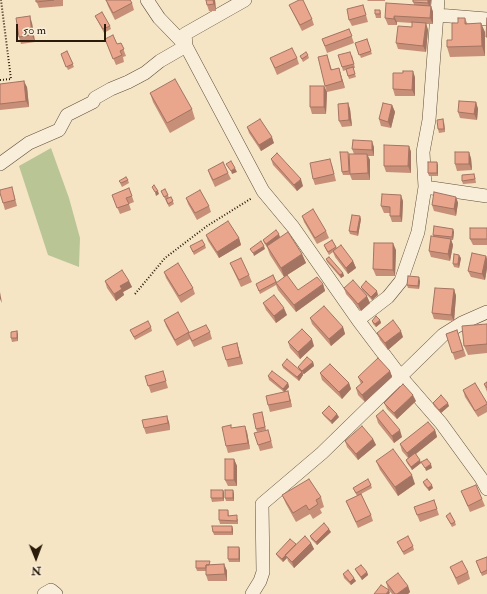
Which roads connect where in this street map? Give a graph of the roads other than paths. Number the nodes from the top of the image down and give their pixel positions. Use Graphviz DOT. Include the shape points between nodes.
graph roads {
  1 [pos="147,0"];
  2 [pos="245,0"];
  3 [pos="438,0"];
  4 [pos="437,15"];
  5 [pos="487,18"];
  6 [pos="186,46"];
  7 [pos="0,164"];
  8 [pos="425,187"];
  9 [pos="487,196"];
  10 [pos="487,312"];
  11 [pos="358,320"];
  12 [pos="401,376"];
  13 [pos="487,490"];
  14 [pos="44,594"];
  15 [pos="56,594"];
  16 [pos="252,594"];
  1 -- 6 [label="street" via="159,18"];
  2 -- 6 [label="street" via="186,34"];
  3 -- 4 [label="street"];
  4 -- 5 [label="street"];
  4 -- 8 [label="street" via="429,120 423,152"];
  6 -- 7 [label="street" via="145,73 111,89 95,98 93,102 67,115 59,130 29,143"];
  6 -- 11 [label="street" via="263,191 293,227"];
  8 -- 9 [label="street"];
  8 -- 11 [label="street" via="418,232 401,281 388,297"];
  10 -- 12 [label="street" via="443,335"];
  11 -- 12 [label="street"];
  12 -- 13 [label="street" via="440,423"];
  12 -- 16 [label="street" via="322,454 262,504 263,572"];
  14 -- 15 [label="street" via="51,590"];
}
